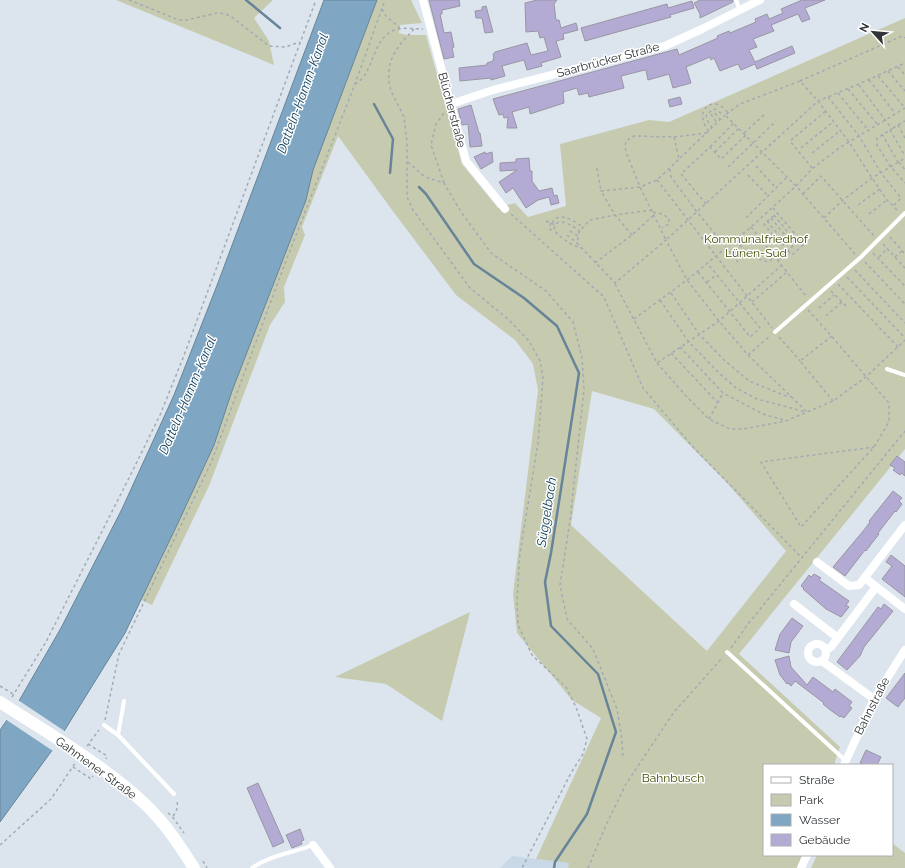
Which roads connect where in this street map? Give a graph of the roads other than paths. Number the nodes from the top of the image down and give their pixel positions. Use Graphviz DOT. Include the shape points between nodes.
graph roads {
  1 [pos="423,0"];
  2 [pos="736,0"];
  3 [pos="760,0"];
  4 [pos="740,10"];
  5 [pos="451,104"];
  6 [pos="505,209"];
  7 [pos="904,214"];
  8 [pos="775,332"];
  9 [pos="887,369"];
  10 [pos="905,376"];
  11 [pos="905,525"];
  12 [pos="817,562"];
  13 [pos="865,578"];
  14 [pos="876,587"];
  15 [pos="794,604"];
  16 [pos="905,609"];
  17 [pos="838,638"];
  18 [pos="826,650"];
  19 [pos="905,650"];
  20 [pos="727,652"];
  21 [pos="822,661"];
  22 [pos="874,699"];
  23 [pos="4,701"];
  24 [pos="124,701"];
  25 [pos="104,725"];
  26 [pos="118,735"];
  27 [pos="845,763"];
  28 [pos="174,794"];
  29 [pos="313,845"];
  30 [pos="806,856"];
  31 [pos="194,868"];
  32 [pos="252,868"];
  33 [pos="330,868"];
  34 [pos="801,868"];
  1 -- 5 [label="street, Blücherstraße"];
  2 -- 4 [label="lane"];
  3 -- 4 [label="street, Saarbrücker Straße"];
  4 -- 5 [label="street, Saarbrücker Straße" via="665,46 493,90"];
  5 -- 6 [label="street, Blücherstraße" via="466,160"];
  7 -- 8 [label="lane" via="851,266"];
  9 -- 10 [label="lane"];
  11 -- 13 [label="street"];
  12 -- 13 [label="street" via="849,586 859,586"];
  13 -- 14 [label="street"];
  14 -- 16 [label="street"];
  14 -- 17 [label="street"];
  15 -- 17 [label="street"];
  17 -- 18 [label="street"];
  18 -- 21 [label="street" via="826,656"];
  18 -- 21 [label="street" via="820,644 809,648 808,656 812,661"];
  19 -- 22 [label="street, Bahnstraße"];
  20 -- 27 [label="lane"];
  21 -- 22 [label="street"];
  22 -- 27 [label="street, Bahnstraße"];
  23 -- 31 [label="main road, Gahmener Straße" via="121,783 147,806 178,843"];
  24 -- 26 [label="lane"];
  25 -- 26 [label="lane"];
  26 -- 28 [label="lane"];
  29 -- 32 [label="lane" via="271,858"];
  29 -- 33 [label="street"];
  30 -- 34 [label="street"];
}
